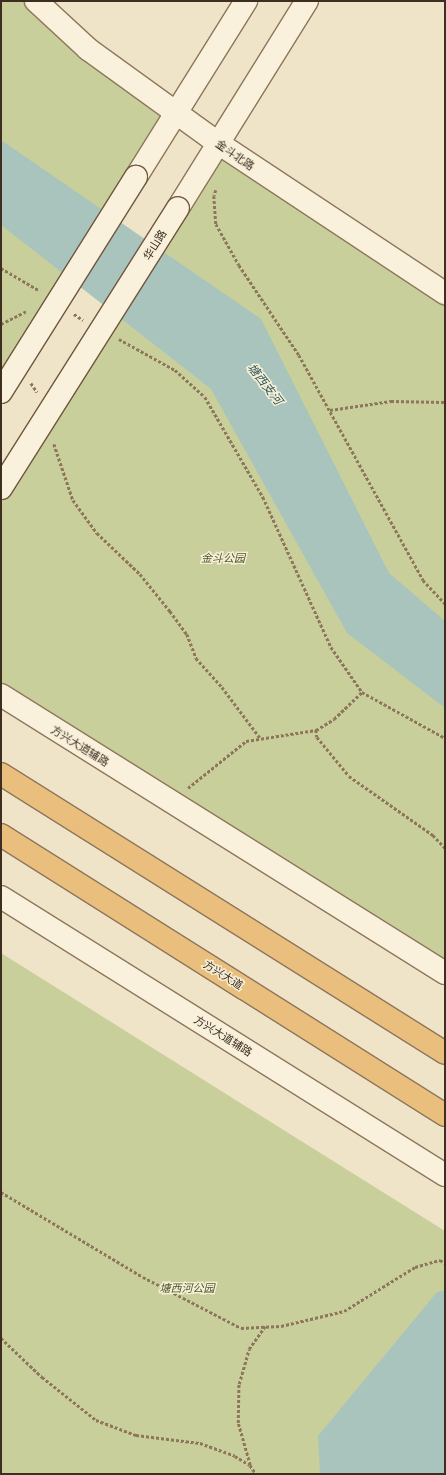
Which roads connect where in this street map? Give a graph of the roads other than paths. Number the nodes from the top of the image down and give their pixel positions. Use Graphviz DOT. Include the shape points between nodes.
graph roads {
  1 [pos="36,1"];
  2 [pos="246,1"];
  3 [pos="307,1"];
  4 [pos="177,112"];
  5 [pos="218,143"];
  6 [pos="445,294"];
  7 [pos="1,392"];
  8 [pos="1,488"];
  9 [pos="1,695"];
  10 [pos="1,774"];
  11 [pos="1,835"];
  12 [pos="1,897"];
  13 [pos="445,973"];
  14 [pos="445,1053"];
  15 [pos="445,1115"];
  16 [pos="445,1175"];
  1 -- 4 [label="street, 金斗北路" via="88,49"];
  2 -- 4 [label="street"];
  3 -- 5 [label="street, 华山路"];
  4 -- 5 [label="street, 金斗北路"];
  4 -- 7 [label="street, bridge"];
  5 -- 6 [label="street, 金斗北路"];
  5 -- 8 [label="street, 华山路, bridge"];
  9 -- 13 [label="street, 方兴大道辅路"];
  10 -- 14 [label="highway"];
  11 -- 15 [label="highway, 方兴大道"];
  12 -- 16 [label="street, 方兴大道辅路"];
}
